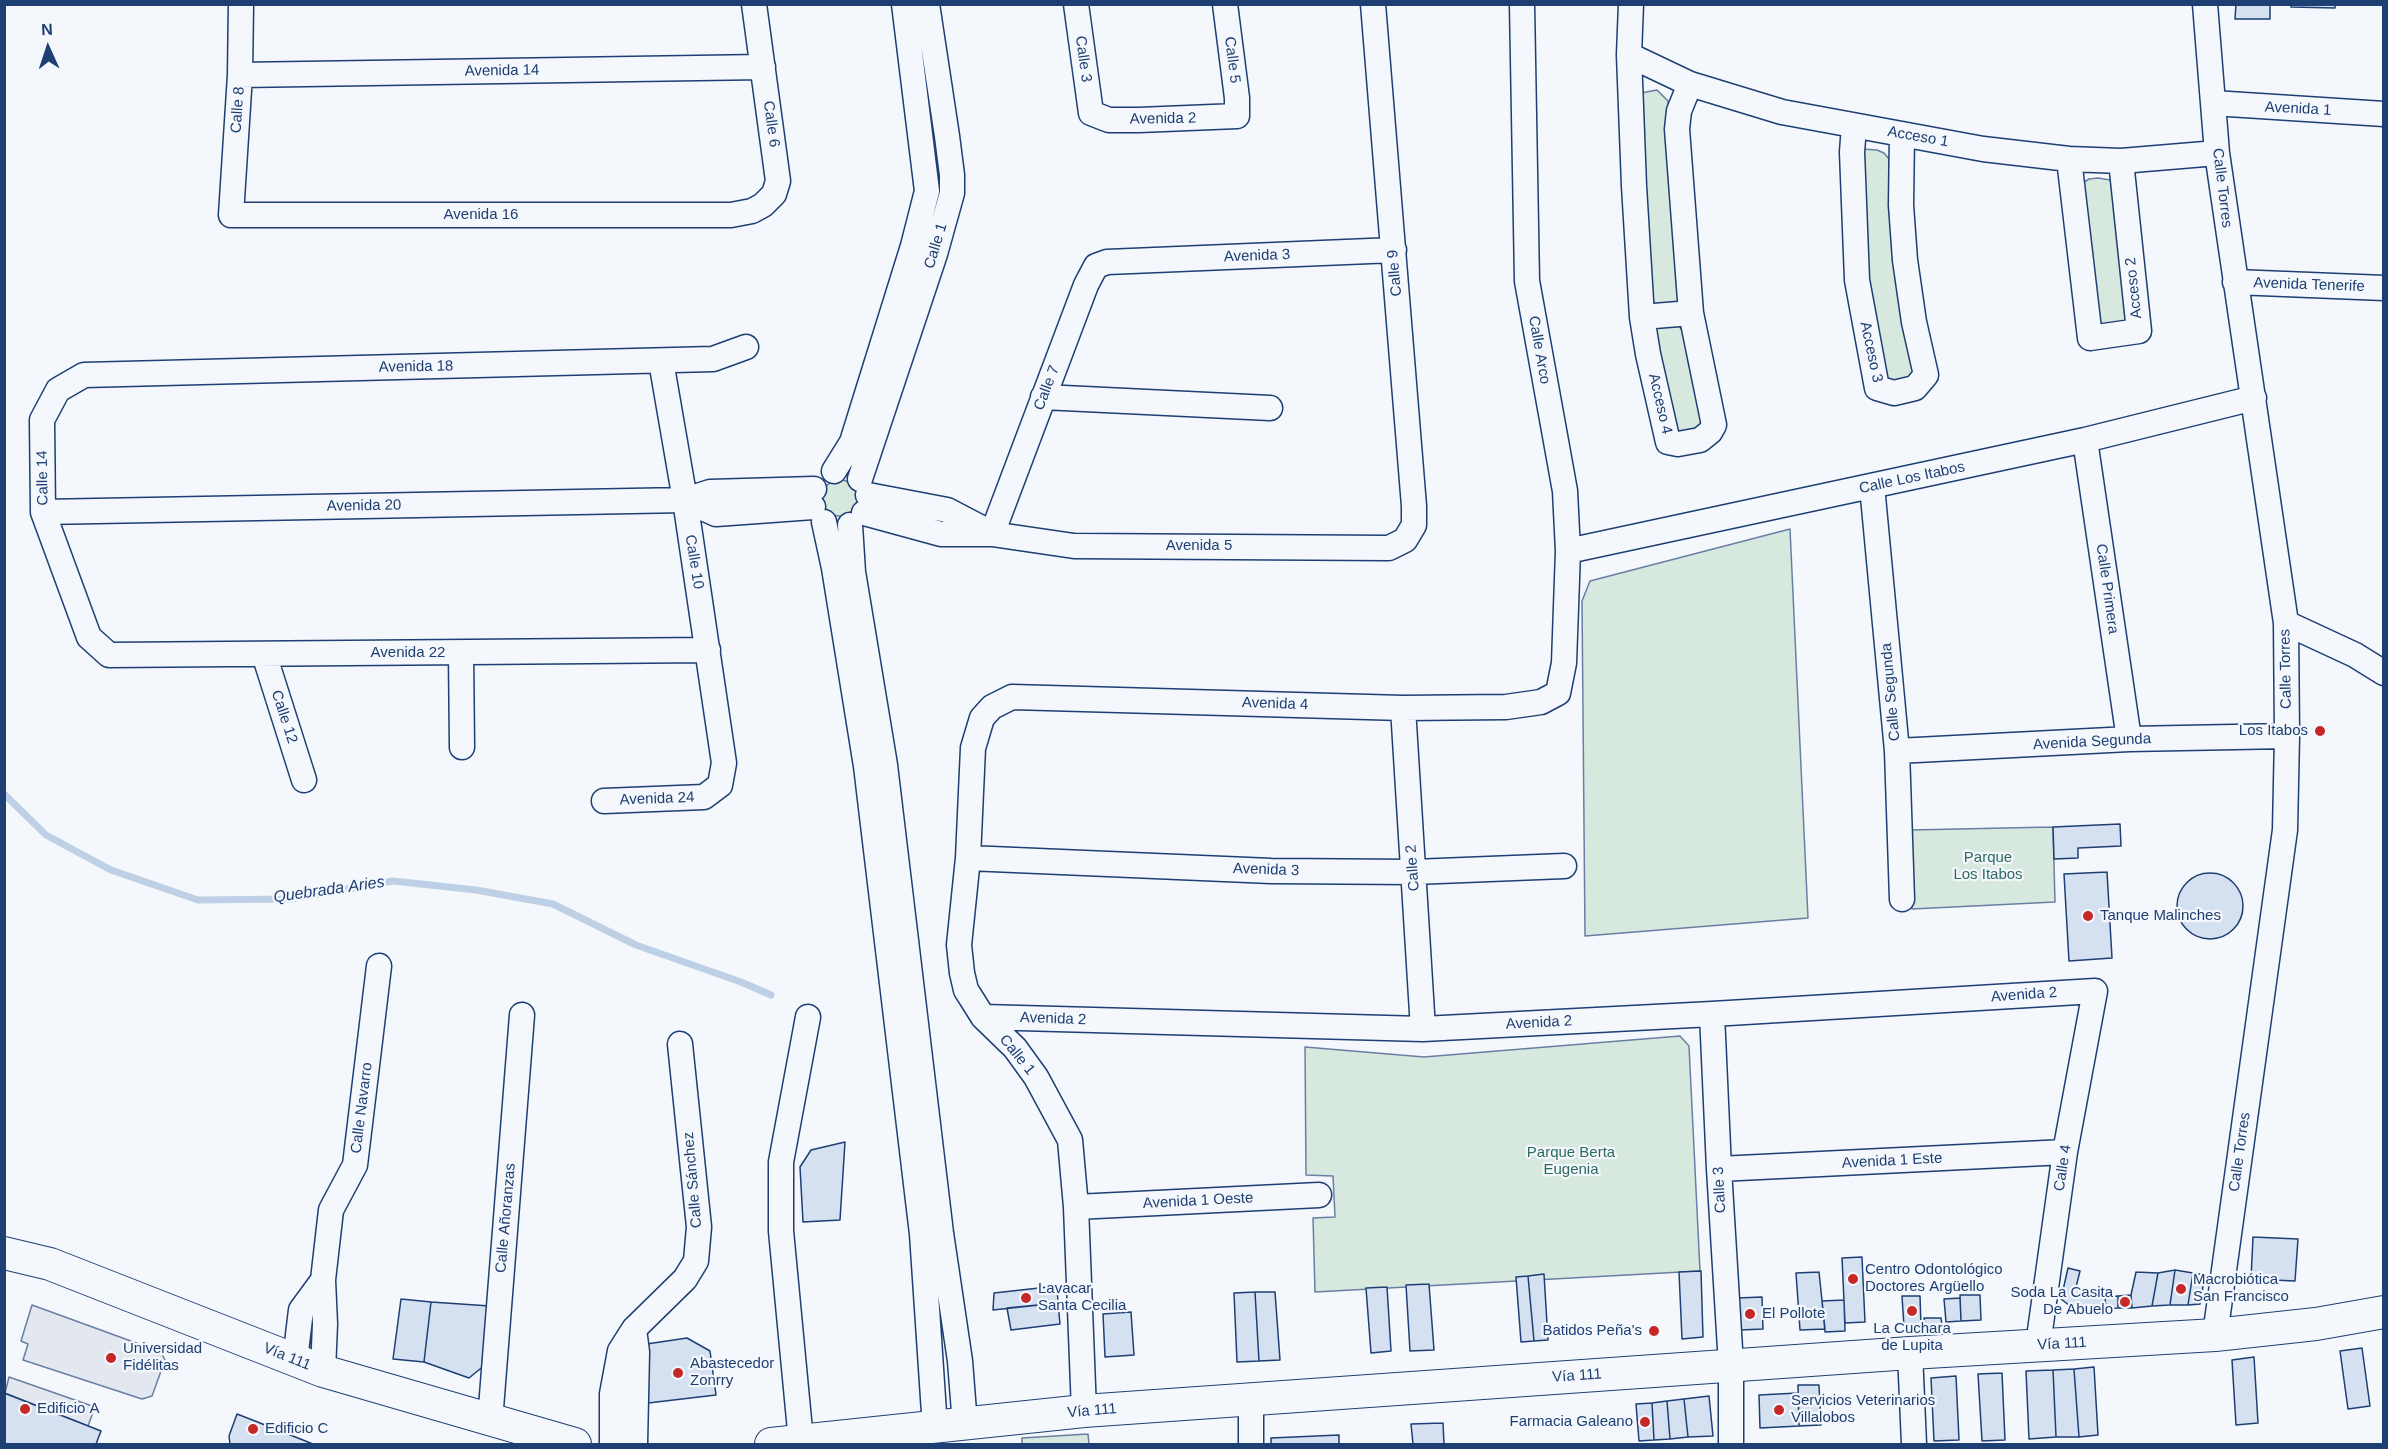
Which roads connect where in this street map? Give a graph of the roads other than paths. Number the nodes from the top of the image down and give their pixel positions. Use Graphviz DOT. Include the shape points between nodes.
graph roads {
  1 [pos="241,4"];
  2 [pos="754,4"];
  3 [pos="904,4"];
  4 [pos="927,4"];
  5 [pos="1076,4"];
  6 [pos="1225,4"];
  7 [pos="1373,4"];
  8 [pos="1522,4"];
  9 [pos="1631,4"];
  10 [pos="2205,4"];
  11 [pos="1629,55"];
  12 [pos="763,66"];
  13 [pos="240,75"];
  14 [pos="1690,84"];
  15 [pos="2213,104"];
  16 [pos="1091,113"];
  17 [pos="2384,114"];
  18 [pos="1237,116"];
  19 [pos="1854,126"];
  20 [pos="1902,134"];
  21 [pos="2217,153"];
  22 [pos="2069,159"];
  23 [pos="2121,161"];
  24 [pos="231,214"];
  25 [pos="731,215"];
  26 [pos="924,250"];
  27 [pos="1394,250"];
  28 [pos="1120,262"];
  29 [pos="2235,282"];
  30 [pos="2384,288"];
  31 [pos="1691,313"];
  32 [pos="1642,317"];
  33 [pos="746,347"];
  34 [pos="661,361"];
  35 [pos="84,375"];
  36 [pos="1043,397"];
  37 [pos="2254,398"];
  38 [pos="1270,408"];
  39 [pos="2085,440"];
  40 [pos="834,471"];
  41 [pos="1872,486"];
  42 [pos="685,500"];
  43 [pos="861,503"];
  44 [pos="817,506"];
  45 [pos="43,512"];
  46 [pos="992,534"];
  47 [pos="1406,540"];
  48 [pos="1568,551"];
  49 [pos="2286,623"];
  50 [pos="708,650"];
  51 [pos="461,653"];
  52 [pos="264,654"];
  53 [pos="109,655"];
  54 [pos="2384,673"];
  55 [pos="1558,693"];
  56 [pos="992,707"];
  57 [pos="1403,708"];
  58 [pos="2287,736"];
  59 [pos="2129,739"];
  60 [pos="462,747"];
  61 [pos="1897,751"];
  62 [pos="724,763"];
  63 [pos="875,766"];
  64 [pos="304,780"];
  65 [pos="604,801"];
  66 [pos="968,858"];
  67 [pos="1564,866"];
  68 [pos="1414,872"];
  69 [pos="1902,899"];
  70 [pos="379,966"];
  71 [pos="2095,991"];
  72 [pos="1712,1014"];
  73 [pos="522,1015"];
  74 [pos="808,1017"];
  75 [pos="983,1017"];
  76 [pos="1422,1029"];
  77 [pos="680,1044"];
  78 [pos="2066,1152"];
  79 [pos="1719,1169"];
  80 [pos="1319,1195"];
  81 [pos="1076,1207"];
  82 [pos="4,1253"];
  83 [pos="2384,1312"];
  84 [pos="634,1329"];
  85 [pos="2215,1335"];
  86 [pos="2038,1345"];
  87 [pos="1910,1353"];
  88 [pos="1731,1365"];
  89 [pos="309,1366"];
  90 [pos="1251,1399"];
  91 [pos="1084,1411"];
  92 [pos="490,1421"];
  93 [pos="950,1426"];
  94 [pos="822,1442"];
  95 [pos="575,1444"];
  96 [pos="612,1444"];
  97 [pos="635,1444"];
  98 [pos="1251,1444"];
  99 [pos="1731,1444"];
  100 [pos="1914,1444"];
  1 -- 13 [label="street, Calle 8"];
  2 -- 12 [label="street, Calle 6"];
  3 -- 26 [label="street, Calle 1" via="927,183"];
  4 -- 26 [label="street, Calle 1" via="952,175 951,194"];
  5 -- 16 [label="street, Calle 3"];
  6 -- 18 [label="street, Calle 5"];
  7 -- 27 [label="street, Calle 9"];
  8 -- 48 [label="street, Calle Arco" via="1527,281 1565,491"];
  9 -- 11 [label="street, Acceso 4"];
  10 -- 15 [label="street, Calle Torres"];
  11 -- 14 [label="street, Acceso 1"];
  11 -- 32 [label="street, Acceso 4"];
  12 -- 13 [label="street, Avenida 14"];
  12 -- 25 [label="street, Calle 6" via="778,181 774,194 763,205"];
  13 -- 24 [label="street, Calle 8"];
  14 -- 19 [label="street, Acceso 1" via="1782,112"];
  14 -- 31 [label="street, Acceso 4" via="1679,111 1677,129"];
  15 -- 17 [label="street, Avenida 1"];
  15 -- 21 [label="street, Calle Torres"];
  16 -- 18 [label="street, Avenida 2" via="1109,120"];
  19 -- 20 [label="street, Acceso 1"];
  19 -- 20 [label="street, Acceso 3" via="1857,280 1877,388 1894,393 1915,388 1926,375 1905,260"];
  20 -- 22 [label="street, Acceso 1"];
  21 -- 23 [label="street, Acceso 1"];
  21 -- 29 [label="street, Calle Torres"];
  22 -- 23 [label="street, Acceso 1"];
  22 -- 23 [label="street, Acceso 2" via="2090,338 2139,331"];
  24 -- 25 [label="street, Avenida 16"];
  26 -- 40 [label="street, Calle 1" via="852,442"];
  26 -- 43 [label="street, Calle 1"];
  27 -- 28 [label="street, Avenida 3"];
  27 -- 47 [label="street, Calle 9" via="1414,506 1414,525"];
  28 -- 36 [label="street, Calle 7" via="1096,266"];
  29 -- 30 [label="street, Avenida Tenerife"];
  29 -- 37 [label="street, Calle Torres"];
  31 -- 32 [label="street"];
  31 -- 32 [label="street, Acceso 4" via="1714,424 1700,440 1678,444 1668,442"];
  33 -- 34 [label="street, Avenida 18" via="713,359"];
  34 -- 35 [label="street, Avenida 18"];
  34 -- 42 [label="street, Calle 10"];
  35 -- 45 [label="street, Calle 14" via="58,390 42,420"];
  36 -- 38 [label="street"];
  36 -- 46 [label="street, Calle 7"];
  37 -- 39 [label="street, Calle Los Itabos"];
  37 -- 49 [label="street, Calle Torres"];
  39 -- 41 [label="street, Calle Los Itabos"];
  39 -- 59 [label="street, Calle Primera"];
  40 -- 43 [label="street" via="852,473"];
  40 -- 44 [label="street, Calle 1" via="825,475"];
  41 -- 48 [label="street, Calle Los Itabos"];
  41 -- 61 [label="street, Calle Segunda"];
  42 -- 44 [label="street, Avenida 20" via="710,492"];
  42 -- 45 [label="street, Avenida 20"];
  42 -- 50 [label="street, Calle 10"];
  43 -- 44 [label="street, Avenida 20" via="841,527"];
  43 -- 46 [label="street, Avenida 5" via="947,510"];
  43 -- 63 [label="street" via="853,572"];
  44 -- 63 [label="street" via="834,568"];
  45 -- 53 [label="street, Calle 14" via="89,638"];
  46 -- 47 [label="street, Avenida 5" via="1074,546 1389,548"];
  48 -- 55 [label="street, Calle Arco" via="1564,663"];
  49 -- 54 [label="street"];
  49 -- 58 [label="street, Calle Torres"];
  50 -- 51 [label="street, Avenida 22"];
  50 -- 62 [label="street, Calle 10"];
  51 -- 52 [label="street, Avenida 22"];
  51 -- 60 [label="street"];
  52 -- 53 [label="street, Avenida 22"];
  52 -- 64 [label="street, Calle 12"];
  55 -- 57 [label="street, Avenida 4" via="1541,702 1506,707"];
  56 -- 57 [label="street, Avenida 4" via="1012,697 1041,697"];
  56 -- 66 [label="street, Calle 1" via="981,718 973,748"];
  57 -- 68 [label="street, Calle 2"];
  58 -- 59 [label="street, Avenida Segunda"];
  58 -- 85 [label="street, Calle Torres" via="2285,830"];
  59 -- 61 [label="street, Avenida Segunda"];
  61 -- 69 [label="street, Calle Segunda"];
  62 -- 65 [label="street, Avenida 24" via="720,785 704,797"];
  63 -- 93 [label="street"];
  66 -- 68 [label="street, Avenida 3" via="1271,871"];
  66 -- 75 [label="street, Calle 1" via="959,945 966,990"];
  67 -- 68 [label="street, Avenida 3"];
  68 -- 76 [label="street, Calle 2"];
  70 -- 89 [label="street, Calle Navarro" via="355,1165 331,1210 323,1280 301,1310"];
  71 -- 72 [label="street, Avenida 2"];
  71 -- 78 [label="street, Calle 4"];
  72 -- 76 [label="street, Avenida 2"];
  72 -- 79 [label="street, Calle 3"];
  73 -- 92 [label="street, Calle Añoranzas"];
  74 -- 94 [label="street" via="781,1162 781,1231"];
  75 -- 76 [label="street, Avenida 2"];
  75 -- 81 [label="street, Calle 1" via="1015,1048 1036,1077 1070,1140"];
  77 -- 84 [label="street, Calle Sánchez" via="699,1227 696,1261 685,1279"];
  78 -- 79 [label="street, Avenida 1 Este"];
  78 -- 86 [label="street, Calle 4"];
  79 -- 88 [label="street, Calle 3"];
  80 -- 81 [label="street, Avenida 1 Oeste"];
  81 -- 91 [label="street, Calle 1"];
  82 -- 89 [label="main road, Vía 111" via="50,1264"];
  83 -- 85 [label="main road, Vía 111"];
  84 -- 96 [label="street, Calle Sánchez" via="620,1351 612,1394"];
  84 -- 97 [label="street"];
  85 -- 86 [label="main road, Vía 111"];
  86 -- 87 [label="main road, Vía 111"];
  87 -- 88 [label="main road, Vía 111"];
  87 -- 100 [label="street"];
  88 -- 90 [label="main road, Vía 111"];
  88 -- 99 [label="street"];
  89 -- 92 [label="main road, Vía 111"];
  90 -- 91 [label="main road, Vía 111"];
  90 -- 98 [label="street"];
  91 -- 93 [label="main road, Vía 111"];
  92 -- 95 [label="main road, Vía 111"];
  93 -- 94 [label="main road, Vía 111"];
}
